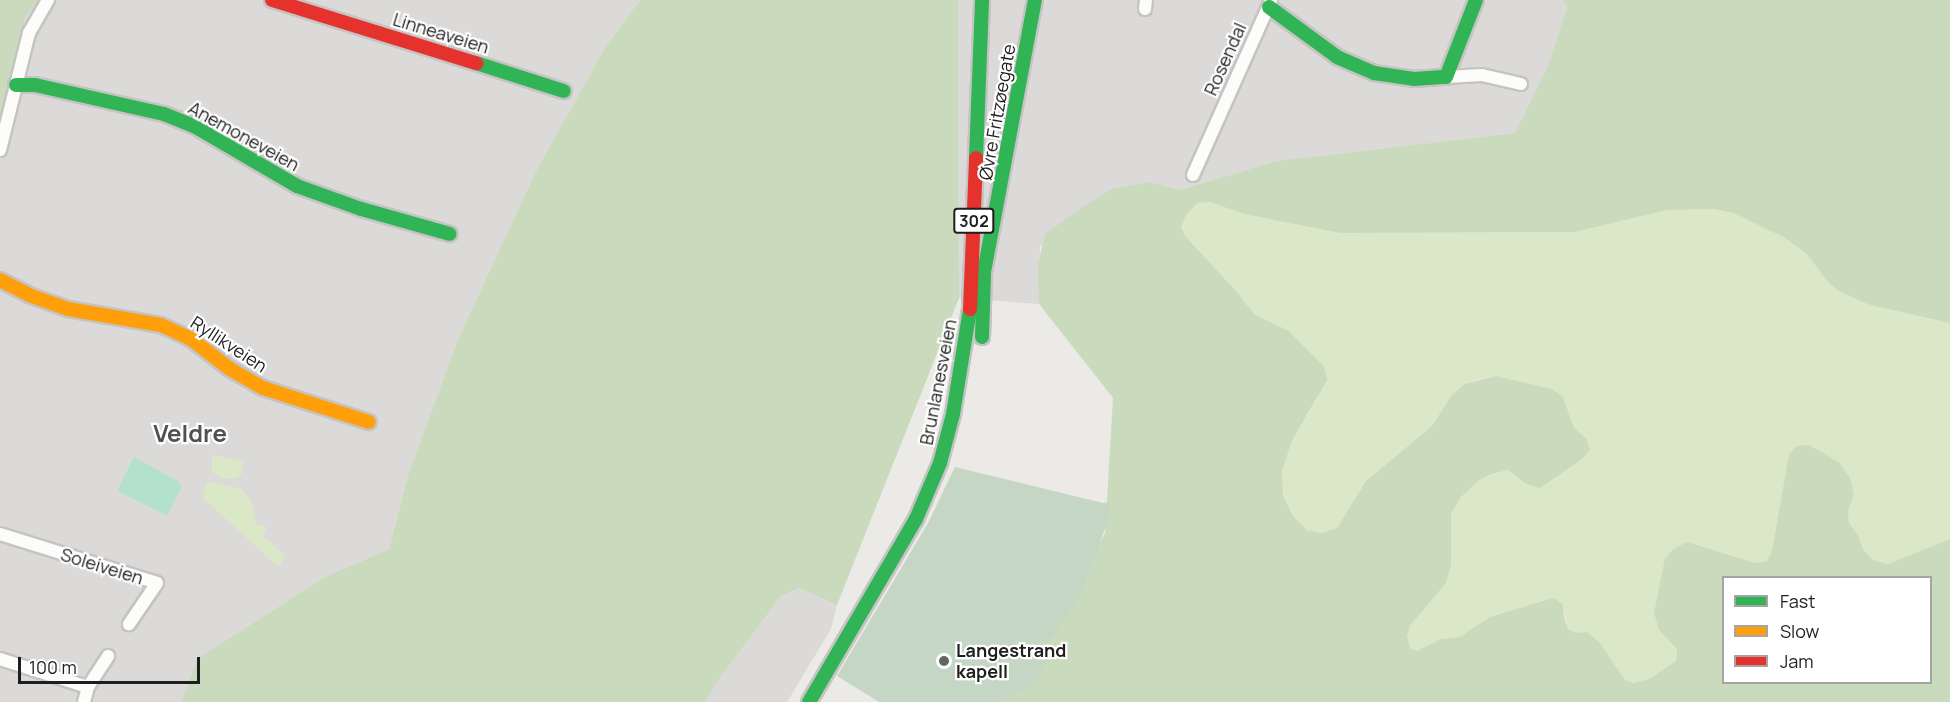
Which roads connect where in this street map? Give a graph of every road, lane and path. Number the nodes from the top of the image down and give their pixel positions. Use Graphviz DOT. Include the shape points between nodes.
graph roads {
  1 [pos="48,0"];
  2 [pos="272,0"];
  3 [pos="982,0"];
  4 [pos="1035,0"];
  5 [pos="1476,0"];
  6 [pos="1270,4"];
  7 [pos="1446,77"];
  8 [pos="1521,84"];
  9 [pos="16,85"];
  10 [pos="564,91"];
  11 [pos="0,150"];
  12 [pos="1193,175"];
  13 [pos="450,234"];
  14 [pos="0,280"];
  15 [pos="982,337"];
  16 [pos="369,422"];
  17 [pos="0,534"];
  18 [pos="129,624"];
  19 [pos="108,656"];
  20 [pos="0,659"];
  21 [pos="88,687"];
  22 [pos="84,702"];
  23 [pos="809,702"];
  1 -- 9 [label="street" via="29,33"];
  2 -- 10 [label="street, Linneaveien"];
  3 -- 23 [label="street, Brunlanesveien / 302" via="970,315 953,414 940,463 916,519"];
  4 -- 15 [label="street, Øvre Fritzøegate" via="984,272"];
  5 -- 7 [label="street"];
  6 -- 7 [label="street, Rosendal" via="1337,57 1374,74 1414,79"];
  6 -- 12 [label="street, Rosendal"];
  7 -- 8 [label="street, Rosendal" via="1482,75"];
  9 -- 11 [label="street"];
  9 -- 13 [label="street, Anemoneveien" via="35,85 164,114 194,126 309,191"];
  14 -- 16 [label="street, Ryllikveien" via="68,309 161,325 191,339 263,388"];
  17 -- 18 [label="street, Soleiveien" via="157,583"];
  19 -- 21 [label="street"];
  20 -- 21 [label="street"];
  21 -- 22 [label="street"];
}
